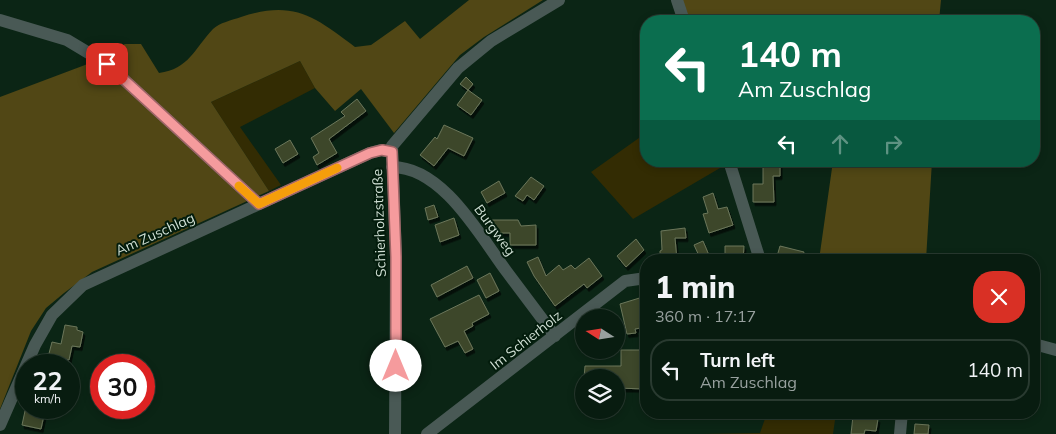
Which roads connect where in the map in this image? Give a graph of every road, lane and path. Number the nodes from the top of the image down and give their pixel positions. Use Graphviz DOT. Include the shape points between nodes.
graph roads {
  1 [pos="559,0"];
  2 [pos="677,0"];
  3 [pos="682,15"];
  4 [pos="0,20"];
  5 [pos="392,152"];
  6 [pos="730,167"];
  7 [pos="392,168"];
  8 [pos="259,204"];
  9 [pos="758,254"];
  10 [pos="640,279"];
  11 [pos="555,336"];
  12 [pos="1040,346"];
  13 [pos="1056,350"];
  14 [pos="901,419"];
  15 [pos="0,425"];
  16 [pos="396,434"];
  17 [pos="427,434"];
  18 [pos="900,434"];
  1 -- 5 [label="street, Schierholzstraße" via="491,41 458,68 394,143"];
  2 -- 3 [label="street"];
  4 -- 8 [label="street" via="67,40 107,64"];
  5 -- 7 [label="street, Schierholzstraße"];
  5 -- 8 [label="street, Am Zuschlag" via="370,153"];
  6 -- 9 [label="street"];
  7 -- 11 [label="street, Burgweg" via="416,173 440,187 459,206"];
  7 -- 16 [label="street, Schierholzstraße" via="396,257"];
  8 -- 15 [label="street, Am Zuschlag" via="84,285 52,315 35,344"];
  10 -- 11 [label="street, Im Schierholz" via="625,282"];
  11 -- 17 [label="street, Im Schierholz"];
  12 -- 13 [label="street"];
  14 -- 18 [label="street"];
}
